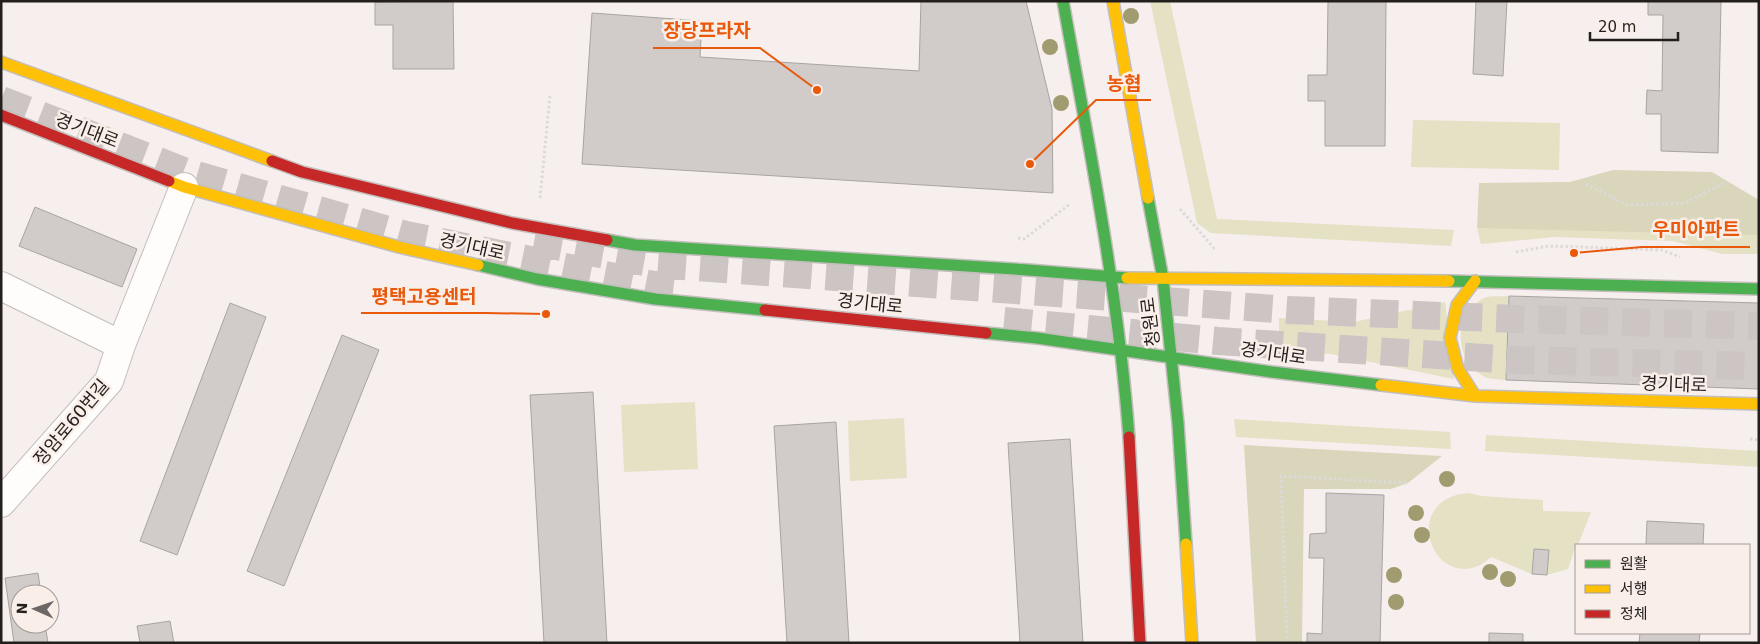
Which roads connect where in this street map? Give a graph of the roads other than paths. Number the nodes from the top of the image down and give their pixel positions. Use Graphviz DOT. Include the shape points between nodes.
graph roads {
  1 [pos="1063,1"];
  2 [pos="1113,1"];
  3 [pos="1,62"];
  4 [pos="1,116"];
  5 [pos="184,187"];
  6 [pos="1111,278"];
  7 [pos="1163,279"];
  8 [pos="1475,281"];
  9 [pos="1,286"];
  10 [pos="1759,289"];
  11 [pos="121,345"];
  12 [pos="1121,351"];
  13 [pos="1172,357"];
  14 [pos="1475,396"];
  15 [pos="1759,404"];
  16 [pos="1,503"];
  17 [pos="1140,643"];
  18 [pos="1192,643"];
  1 -- 6 [label="main road, 청원로"];
  2 -- 7 [label="main road, 청원로"];
  3 -- 6 [label="main road, 경기대로" via="302,172 512,223 635,245"];
  4 -- 5 [label="main road, 경기대로"];
  5 -- 11 [label="street, 정암로60번길"];
  5 -- 12 [label="main road, 경기대로" via="399,247 547,280 655,299 1037,338"];
  6 -- 7 [label="main road, 경기대로"];
  6 -- 12 [label="main road, 청원로"];
  7 -- 8 [label="main road, 경기대로"];
  7 -- 13 [label="main road, 청원로"];
  8 -- 10 [label="main road, 경기대로"];
  8 -- 14 [label="main road" via="1457,305 1450,338 1458,369"];
  9 -- 11 [label="street"];
  11 -- 16 [label="street, 정암로60번길" via="109,381"];
  12 -- 13 [label="main road, 경기대로"];
  12 -- 17 [label="main road, 청원로"];
  13 -- 14 [label="main road, 경기대로"];
  13 -- 18 [label="main road, 청원로"];
  14 -- 15 [label="main road, 경기대로"];
}
